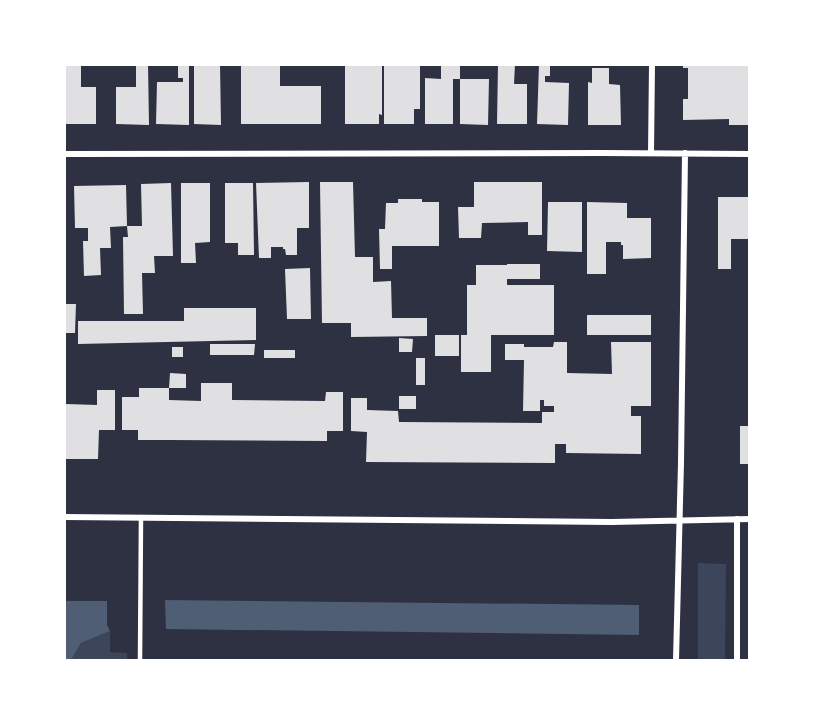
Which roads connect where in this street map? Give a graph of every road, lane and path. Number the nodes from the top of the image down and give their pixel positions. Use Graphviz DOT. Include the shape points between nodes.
graph roads {
  1 [pos="652,64"];
  2 [pos="651,153"];
  3 [pos="685,153"];
  4 [pos="64,154"];
  5 [pos="750,154"];
  6 [pos="64,517"];
  7 [pos="141,517"];
  8 [pos="737,519"];
  9 [pos="750,519"];
  10 [pos="679,520"];
  11 [pos="140,660"];
  12 [pos="676,660"];
  13 [pos="737,660"];
  1 -- 2 [label="street"];
  2 -- 3 [label="street"];
  2 -- 4 [label="street"];
  3 -- 5 [label="street"];
  3 -- 10 [label="street"];
  6 -- 7 [label="street"];
  7 -- 10 [label="street"];
  7 -- 11 [label="lane"];
  8 -- 9 [label="street"];
  8 -- 10 [label="street"];
  8 -- 13 [label="street"];
  10 -- 12 [label="street"];
}
